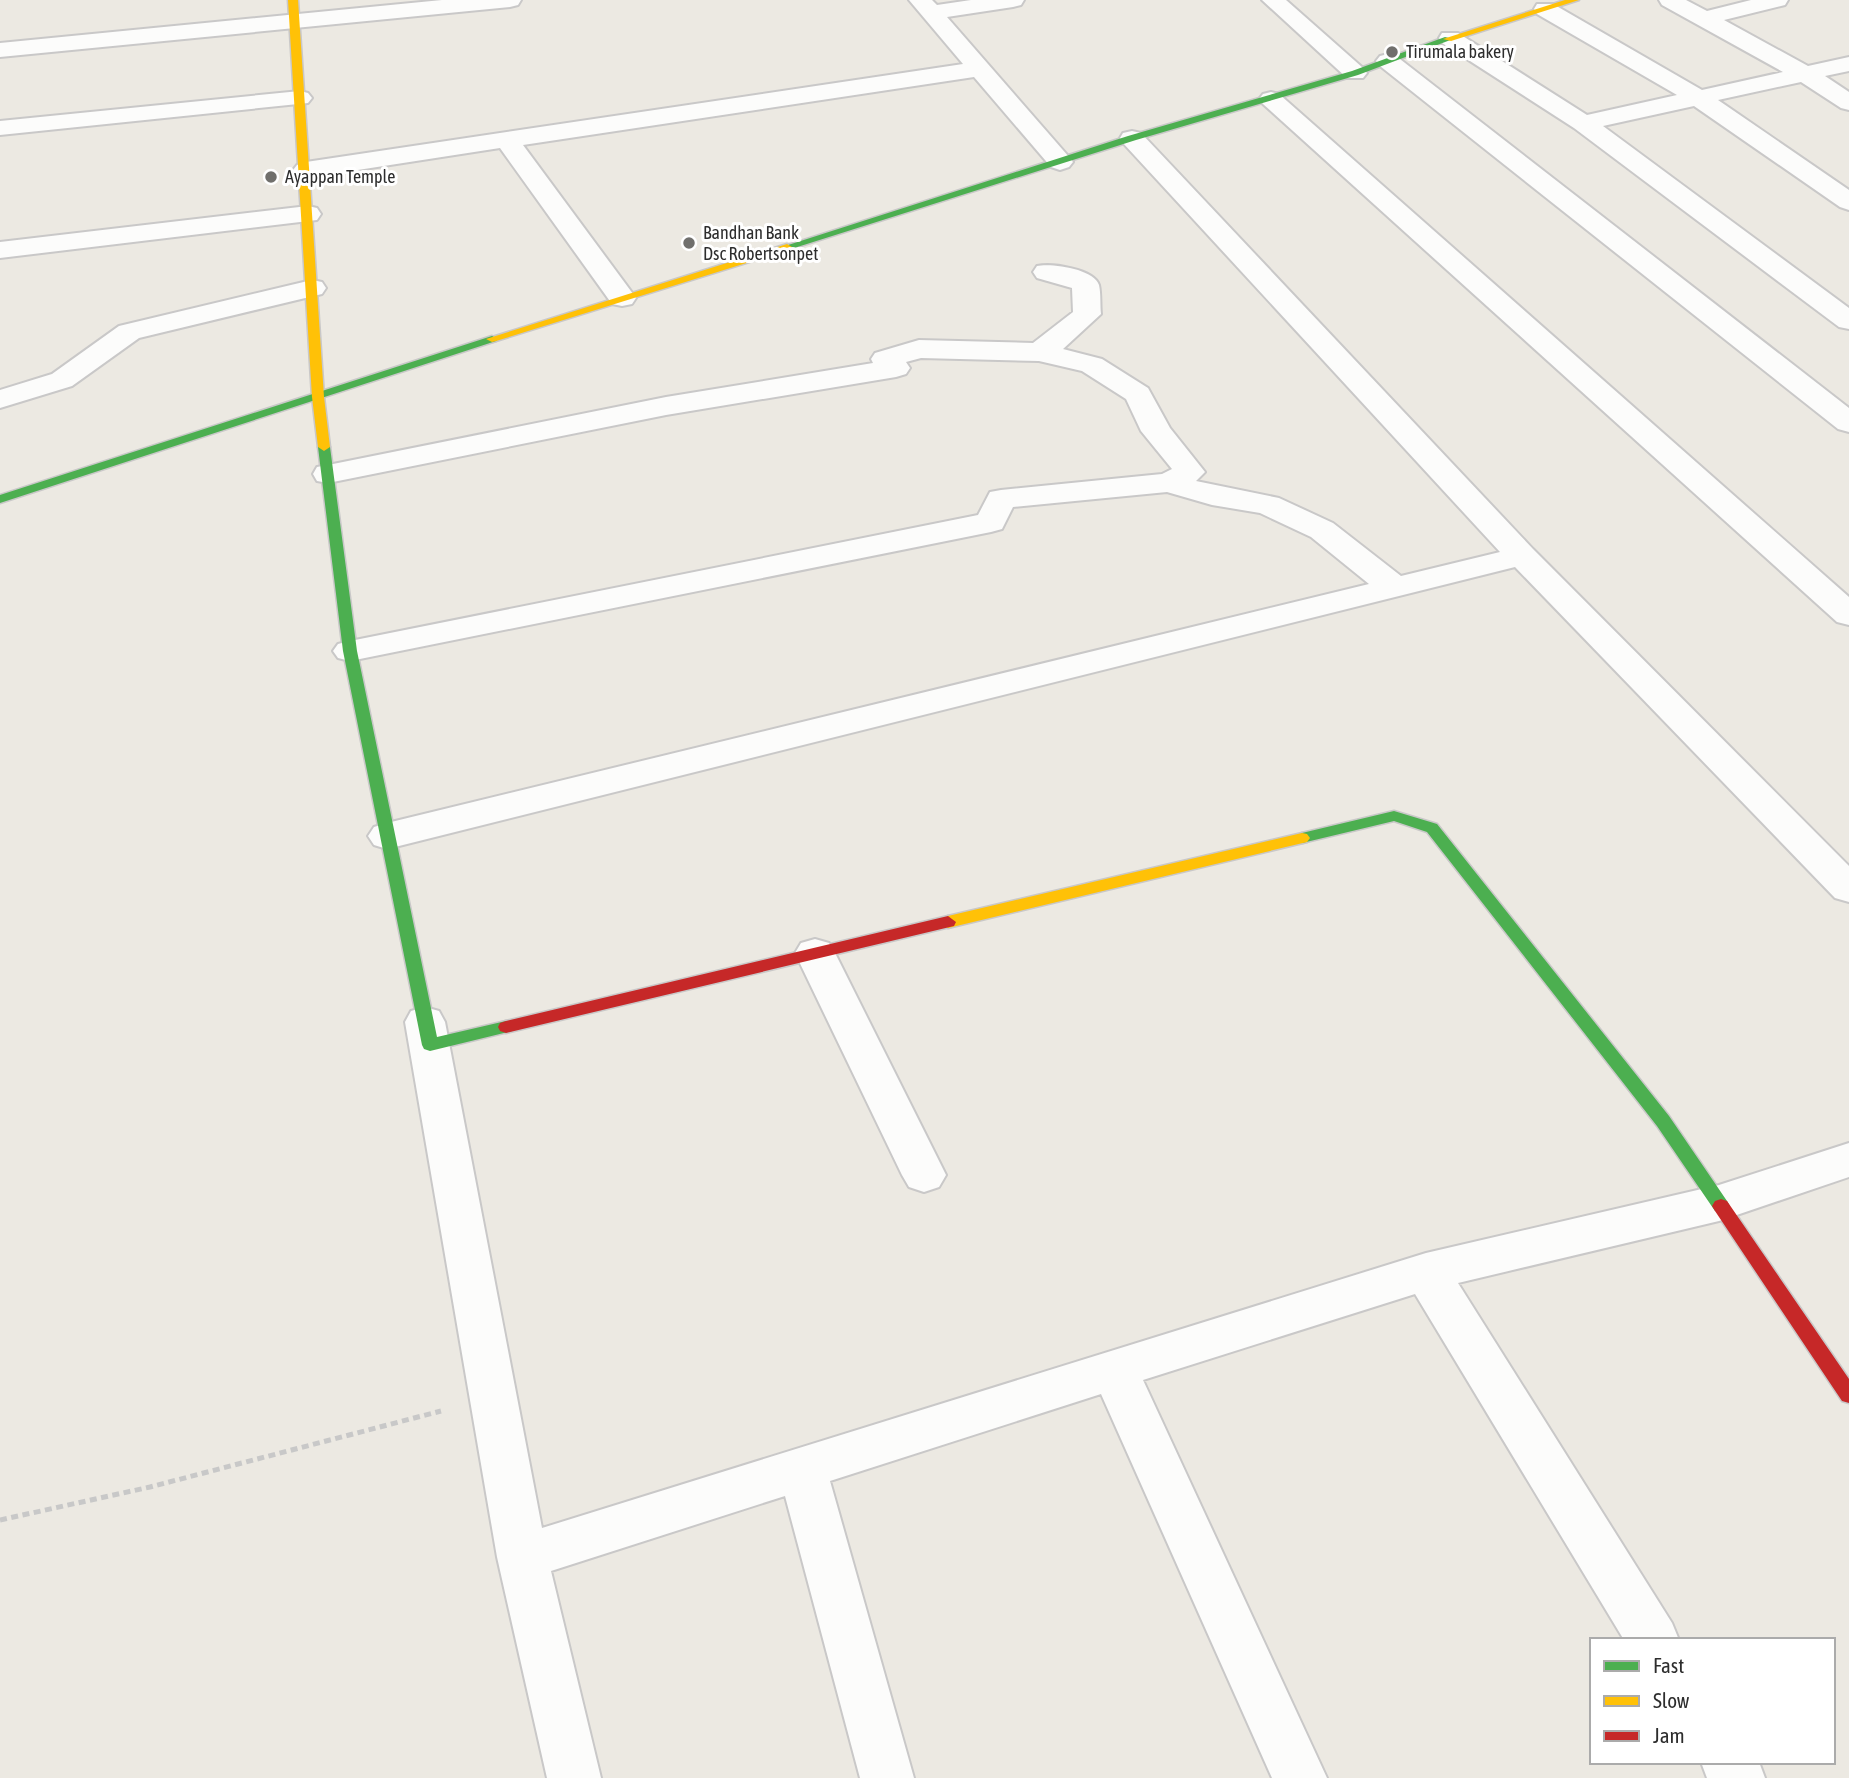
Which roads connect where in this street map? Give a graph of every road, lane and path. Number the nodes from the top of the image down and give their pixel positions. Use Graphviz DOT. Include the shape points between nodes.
graph roads {
  1 [pos="510,0"];
  2 [pos="1013,0"];
  3 [pos="1273,0"];
  4 [pos="1574,0"];
  5 [pos="1670,0"];
  6 [pos="1777,0"];
  7 [pos="925,6"];
  8 [pos="1545,9"];
  9 [pos="294,11"];
  10 [pos="1706,18"];
  11 [pos="1450,38"];
  12 [pos="0,50"];
  13 [pos="1388,61"];
  14 [pos="1849,64"];
  15 [pos="980,69"];
  16 [pos="1355,73"];
  17 [pos="1805,74"];
  18 [pos="300,98"];
  19 [pos="1699,98"];
  20 [pos="1271,99"];
  21 [pos="1849,103"];
  22 [pos="1583,123"];
  23 [pos="0,128"];
  24 [pos="1132,138"];
  25 [pos="506,139"];
  26 [pos="1060,162"];
  27 [pos="306,170"];
  28 [pos="1849,202"];
  29 [pos="308,214"];
  30 [pos="0,250"];
  31 [pos="1047,272"];
  32 [pos="312,288"];
  33 [pos="622,298"];
  34 [pos="1849,321"];
  35 [pos="1039,352"];
  36 [pos="318,397"];
  37 [pos="0,399"];
  38 [pos="1849,423"];
  39 [pos="328,474"];
  40 [pos="1168,483"];
  41 [pos="0,499"];
  42 [pos="1522,556"];
  43 [pos="1393,586"];
  44 [pos="1849,615"];
  45 [pos="350,651"];
  46 [pos="387,836"];
  47 [pos="1849,888"];
  48 [pos="815,953"];
  49 [pos="425,1023"];
  50 [pos="1849,1160"];
  51 [pos="924,1175"];
  52 [pos="1719,1203"];
  53 [pos="1426,1272"];
  54 [pos="1114,1369"];
  55 [pos="1849,1395"];
  56 [pos="493,1397"];
  57 [pos="802,1468"];
  58 [pos="0,1520"];
  59 [pos="522,1557"];
  60 [pos="1652,1638"];
  61 [pos="574,1778"];
  62 [pos="887,1778"];
  63 [pos="1300,1778"];
  1 -- 9 [label="street"];
  2 -- 7 [label="street"];
  3 -- 16 [label="street"];
  4 -- 8 [label="street"];
  5 -- 10 [label="street"];
  6 -- 10 [label="street"];
  7 -- 15 [label="street"];
  8 -- 11 [label="street"];
  8 -- 19 [label="street"];
  9 -- 12 [label="street"];
  9 -- 18 [label="street"];
  10 -- 17 [label="street"];
  11 -- 13 [label="street"];
  11 -- 22 [label="street"];
  13 -- 16 [label="street"];
  13 -- 38 [label="street"];
  14 -- 17 [label="street"];
  15 -- 25 [label="street"];
  15 -- 26 [label="street"];
  16 -- 20 [label="street"];
  17 -- 19 [label="street"];
  17 -- 21 [label="street"];
  18 -- 23 [label="street"];
  18 -- 27 [label="street"];
  19 -- 22 [label="street"];
  19 -- 28 [label="street"];
  20 -- 24 [label="street"];
  20 -- 44 [label="street"];
  22 -- 34 [label="street"];
  24 -- 26 [label="street"];
  24 -- 42 [label="street"];
  25 -- 27 [label="street"];
  25 -- 33 [label="street"];
  26 -- 33 [label="street"];
  27 -- 29 [label="street"];
  29 -- 30 [label="street"];
  29 -- 32 [label="street"];
  31 -- 35 [label="street" via="1085,284 1087,314"];
  32 -- 36 [label="street"];
  32 -- 37 [label="street" via="129,332 62,380"];
  33 -- 36 [label="street"];
  35 -- 39 [label="street" via="919,349 885,359 896,368 666,406"];
  35 -- 40 [label="street" via="1092,365 1138,394 1156,431 1190,472"];
  36 -- 39 [label="street"];
  36 -- 41 [label="street"];
  39 -- 45 [label="street"];
  40 -- 43 [label="street" via="1290,515 1322,530"];
  40 -- 45 [label="street" via="1001,499 992,522"];
  42 -- 43 [label="street"];
  42 -- 47 [label="street"];
  43 -- 46 [label="street"];
  45 -- 46 [label="street"];
  46 -- 49 [label="street"];
  48 -- 49 [label="street" via="430,1045"];
  48 -- 51 [label="street"];
  48 -- 52 [label="street" via="1394,816 1432,828 1662,1121"];
  49 -- 56 [label="street"];
  50 -- 52 [label="street"];
  52 -- 53 [label="street"];
  52 -- 55 [label="street"];
  53 -- 54 [label="street"];
  53 -- 60 [label="street"];
  54 -- 57 [label="street"];
  54 -- 63 [label="street"];
  56 -- 58 [label="path" via="150,1487"];
  56 -- 59 [label="street"];
  57 -- 59 [label="street"];
  57 -- 62 [label="street"];
  59 -- 61 [label="street"];
}
